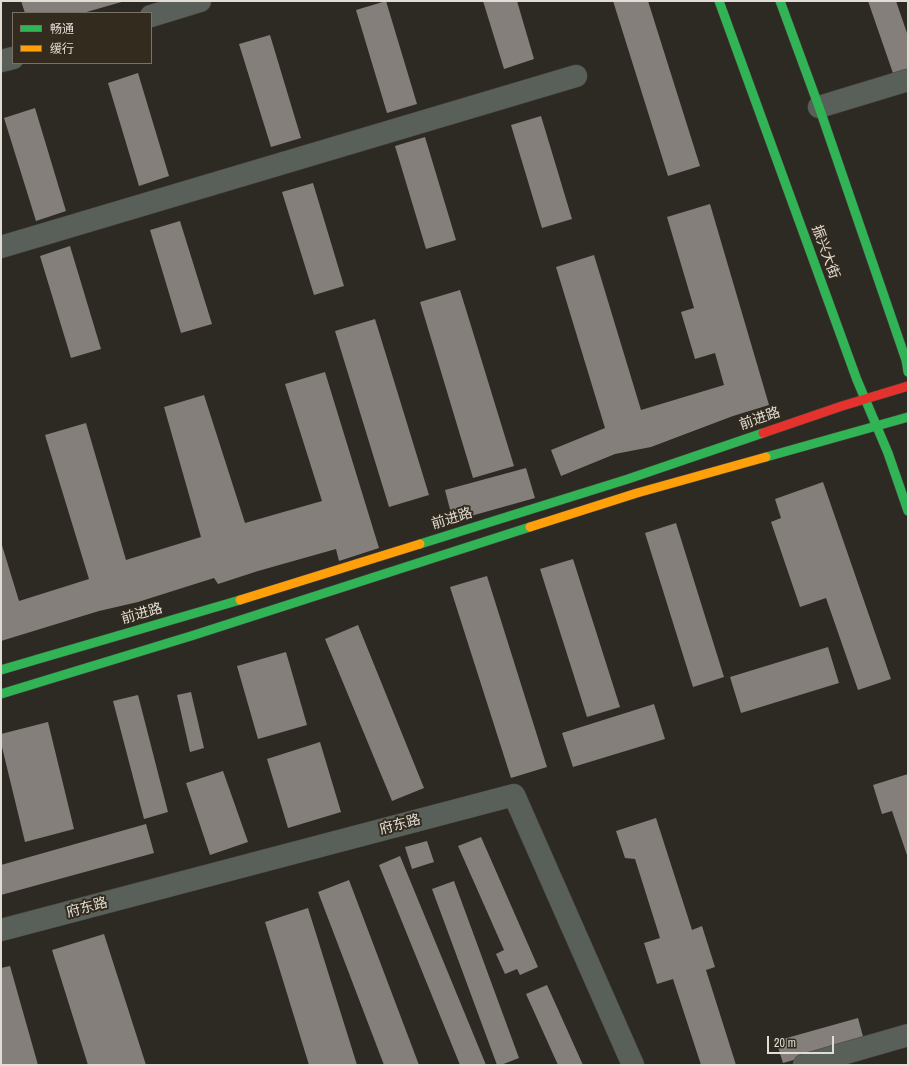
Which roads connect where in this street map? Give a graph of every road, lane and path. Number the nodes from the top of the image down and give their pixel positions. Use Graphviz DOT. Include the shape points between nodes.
graph roads {
  1 [pos="200,1"];
  2 [pos="719,1"];
  3 [pos="780,1"];
  4 [pos="152,16"];
  5 [pos="12,58"];
  6 [pos="1,61"];
  7 [pos="576,76"];
  8 [pos="908,80"];
  9 [pos="819,107"];
  10 [pos="1,247"];
  11 [pos="908,372"];
  12 [pos="908,386"];
  13 [pos="865,399"];
  14 [pos="908,417"];
  15 [pos="876,426"];
  16 [pos="908,511"];
  17 [pos="1,670"];
  18 [pos="1,694"];
  19 [pos="1,930"];
  20 [pos="908,1035"];
  21 [pos="633,1065"];
  22 [pos="804,1065"];
  1 -- 4 [label="street"];
  2 -- 13 [label="street, 振兴大街"];
  3 -- 9 [label="street"];
  5 -- 6 [label="street"];
  7 -- 10 [label="street"];
  8 -- 9 [label="street"];
  9 -- 11 [label="street"];
  12 -- 13 [label="street, 前进路"];
  13 -- 15 [label="street, 振兴大街"];
  13 -- 17 [label="street, 前进路" via="628,479 268,592"];
  14 -- 15 [label="street"];
  15 -- 16 [label="street, 振兴大街"];
  15 -- 18 [label="street" via="637,493 192,636"];
  19 -- 21 [label="street, 府东路" via="514,795"];
  20 -- 22 [label="street"];
}
